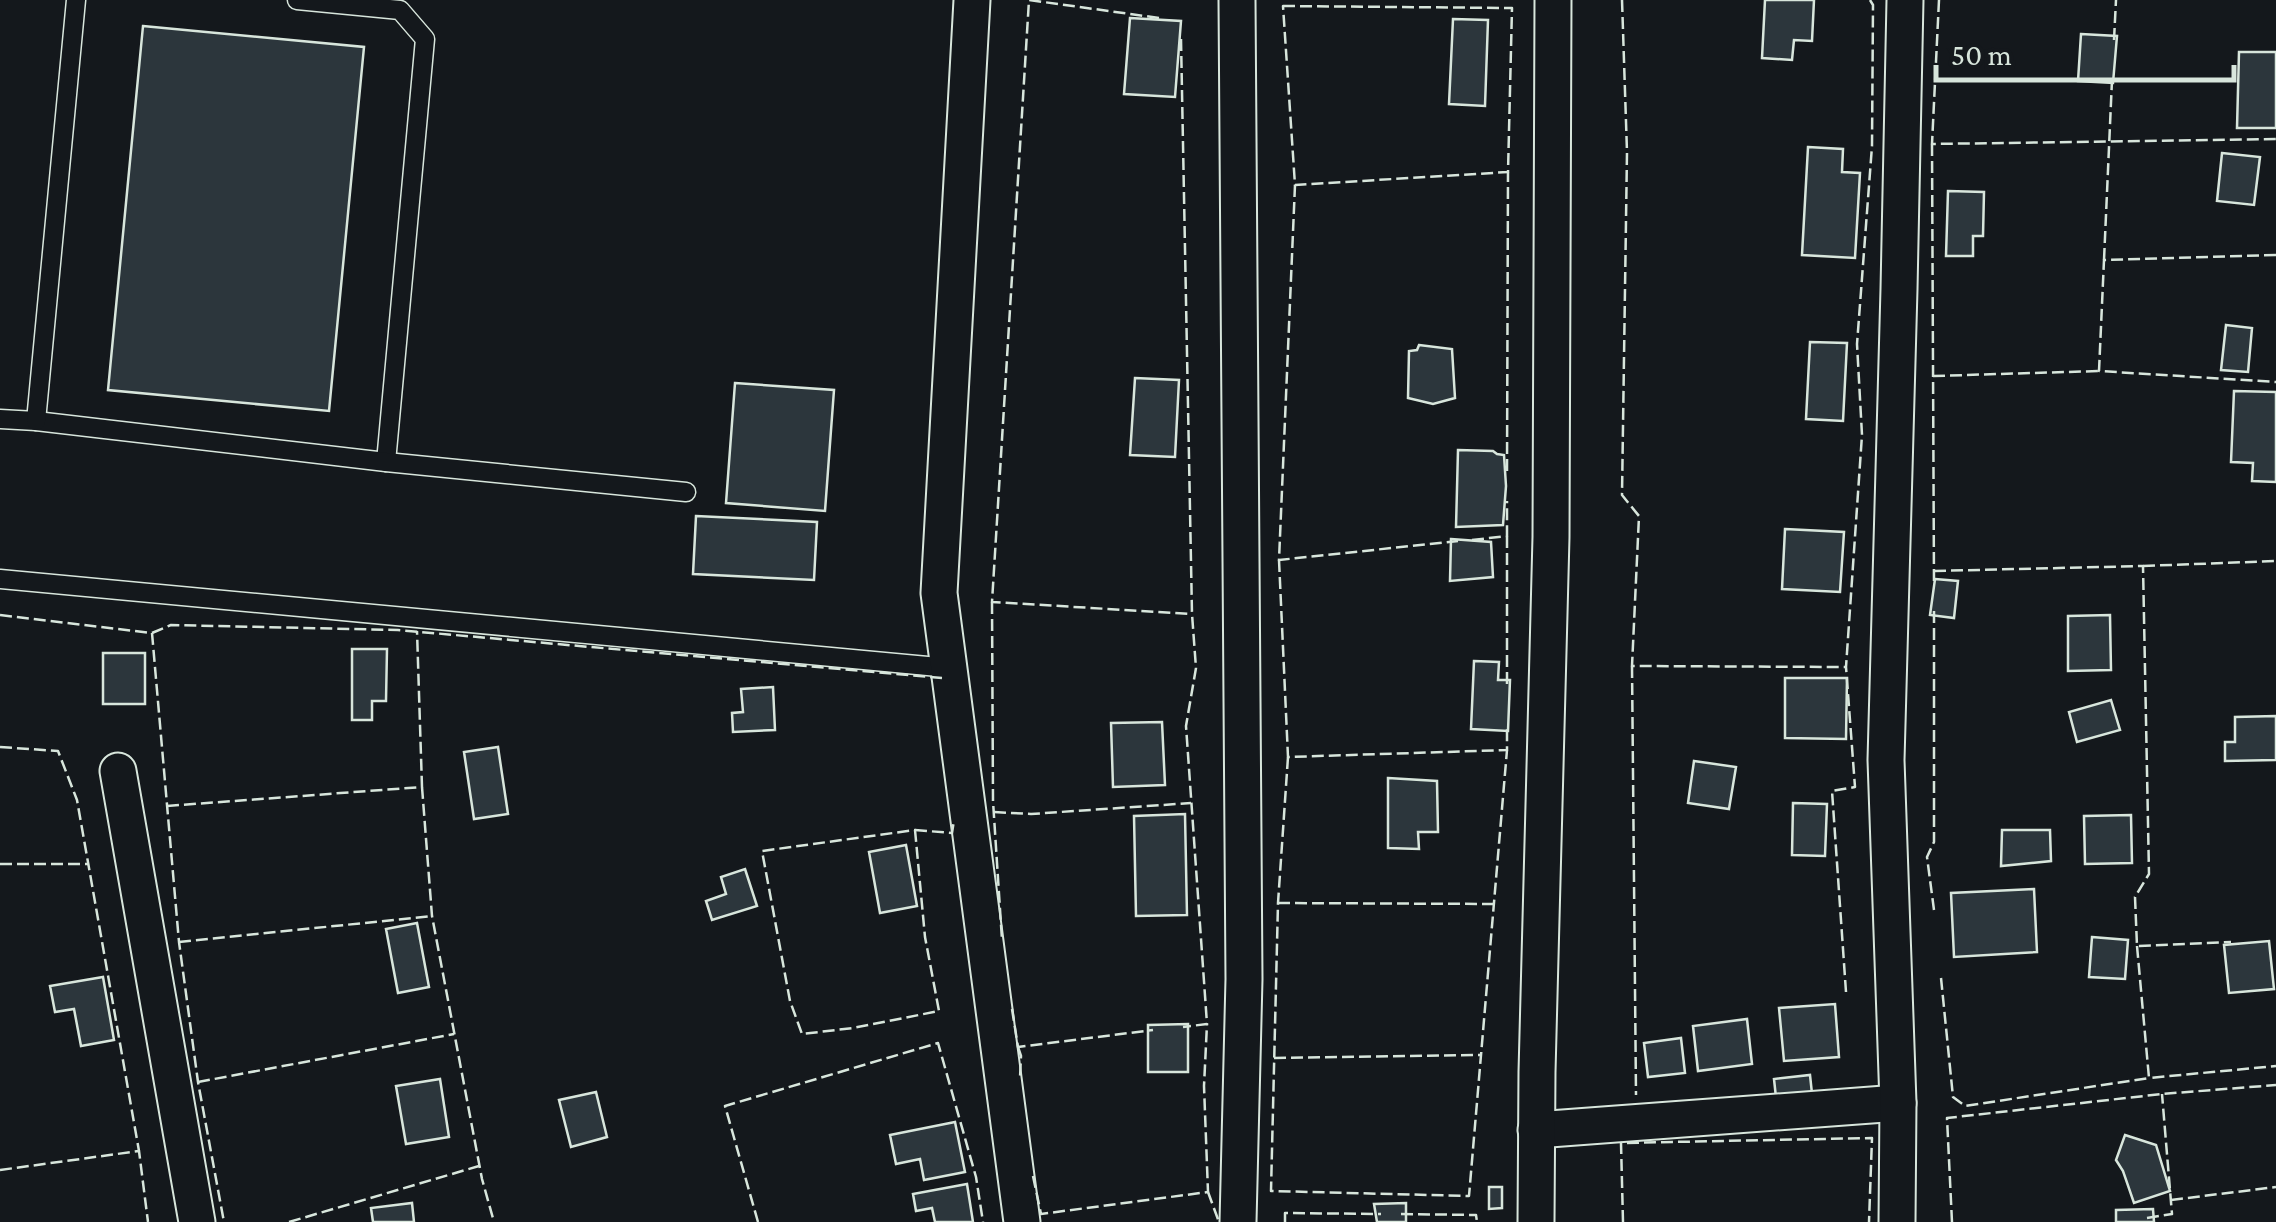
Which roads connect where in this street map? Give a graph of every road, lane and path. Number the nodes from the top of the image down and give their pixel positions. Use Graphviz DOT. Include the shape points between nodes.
graph roads {
  1 [pos="76,0"];
  2 [pos="297,0"];
  3 [pos="972,0"];
  4 [pos="1237,0"];
  5 [pos="1553,0"];
  6 [pos="1905,0"];
  7 [pos="0,420"];
  8 [pos="36,421"];
  9 [pos="386,462"];
  10 [pos="686,492"];
  11 [pos="0,578"];
  12 [pos="949,668"];
  13 [pos="118,770"];
  14 [pos="1898,1103"];
  15 [pos="1536,1130"];
  16 [pos="197,1222"];
  17 [pos="1022,1222"];
  18 [pos="1238,1222"];
  19 [pos="1536,1222"];
  20 [pos="1897,1222"];
  1 -- 8 [label="lane"];
  2 -- 9 [label="lane" via="400,10 425,39"];
  3 -- 12 [label="street" via="939,593"];
  4 -- 18 [label="street" via="1244,979"];
  5 -- 15 [label="street" via="1551,536"];
  6 -- 14 [label="street" via="1886,760"];
  7 -- 8 [label="lane"];
  8 -- 9 [label="lane"];
  9 -- 10 [label="lane"];
  11 -- 12 [label="lane"];
  12 -- 17 [label="street"];
  13 -- 16 [label="street"];
  14 -- 15 [label="street"];
  14 -- 20 [label="street"];
  15 -- 19 [label="street"];
}
